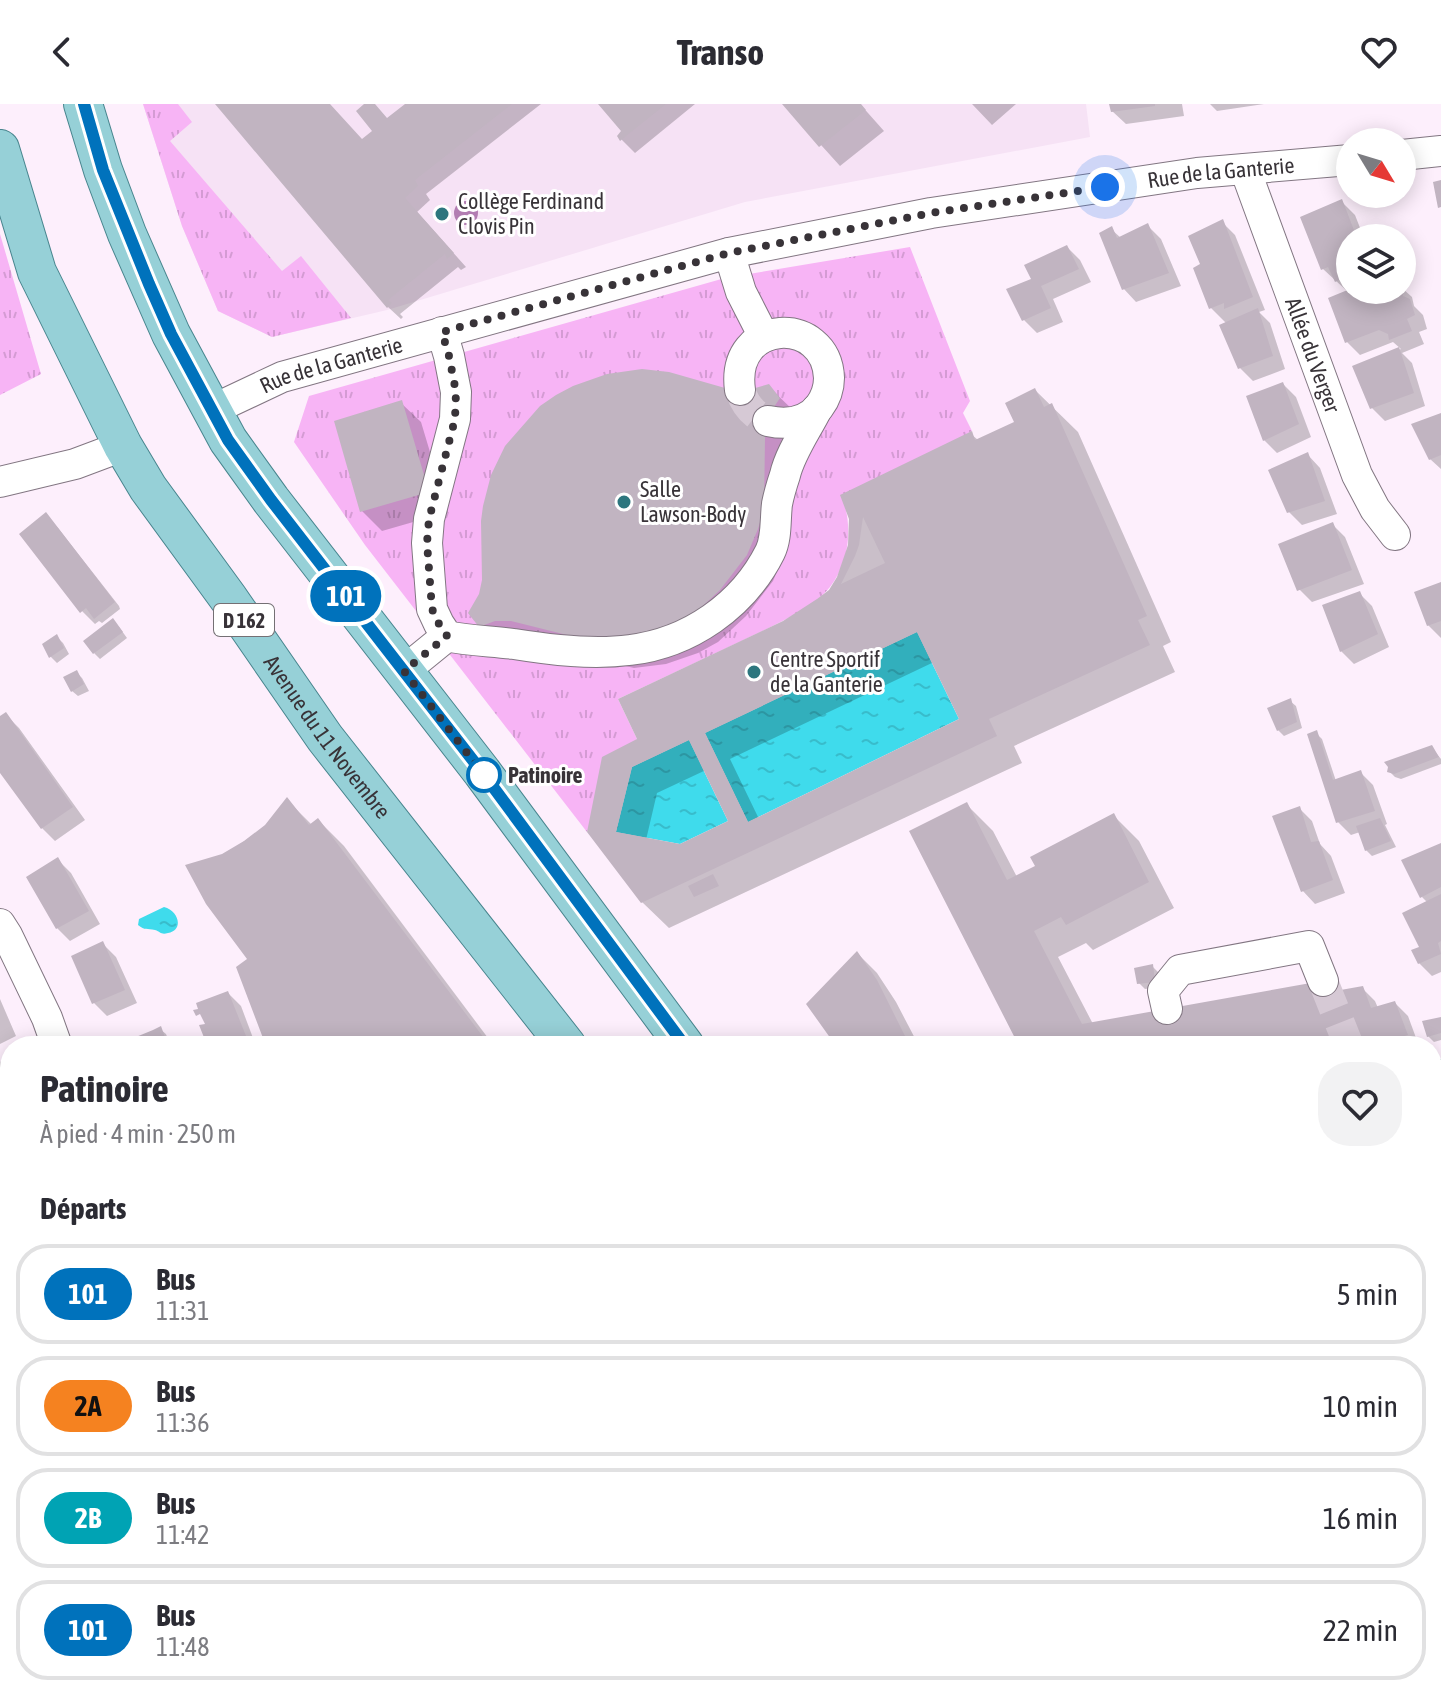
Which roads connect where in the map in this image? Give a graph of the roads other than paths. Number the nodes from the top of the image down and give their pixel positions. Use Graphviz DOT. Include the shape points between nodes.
graph roads {
  1 [pos="83,104"];
  2 [pos="0,149"];
  3 [pos="1441,151"];
  4 [pos="1416,154"];
  5 [pos="1336,161"];
  6 [pos="1245,169"];
  7 [pos="729,253"];
  8 [pos="442,332"];
  9 [pos="764,337"];
  10 [pos="740,390"];
  11 [pos="817,409"];
  12 [pos="212,410"];
  13 [pos="768,421"];
  14 [pos="123,446"];
  15 [pos="0,482"];
  16 [pos="1395,535"];
  17 [pos="447,636"];
  18 [pos="404,671"];
  19 [pos="0,924"];
  20 [pos="1323,981"];
  21 [pos="1167,1009"];
  22 [pos="53,1036"];
  23 [pos="559,1036"];
  24 [pos="678,1036"];
  1 -- 12 [label="main road" via="127,234"];
  2 -- 14 [label="main road, Avenue du 11 Novembre / D 162" via="37,272"];
  3 -- 4 [label="street"];
  5 -- 6 [label="street, Rue de la Ganterie"];
  6 -- 7 [label="street, Rue de la Ganterie" via="931,213"];
  6 -- 16 [label="street, Allée du Verger" via="1357,475"];
  7 -- 8 [label="street, Rue de la Ganterie"];
  7 -- 9 [label="street"];
  8 -- 12 [label="street, Rue de la Ganterie" via="282,377"];
  8 -- 17 [label="street" via="456,392 455,419 427,543 432,609"];
  9 -- 10 [label="street" via="740,364"];
  9 -- 11 [label="street" via="804,337 824,357 829,384"];
  11 -- 13 [label="street" via="795,423"];
  11 -- 17 [label="street" via="786,470 772,548 743,591 703,625 658,645 612,652"];
  12 -- 18 [label="main road" via="271,500"];
  14 -- 15 [label="street"];
  14 -- 23 [label="main road, Avenue du 11 Novembre / D 162" via="325,738"];
  17 -- 18 [label="street"];
  18 -- 24 [label="main road"];
  19 -- 22 [label="street"];
  20 -- 21 [label="street" via="1309,946 1295,948 1180,970 1163,991"];
}
